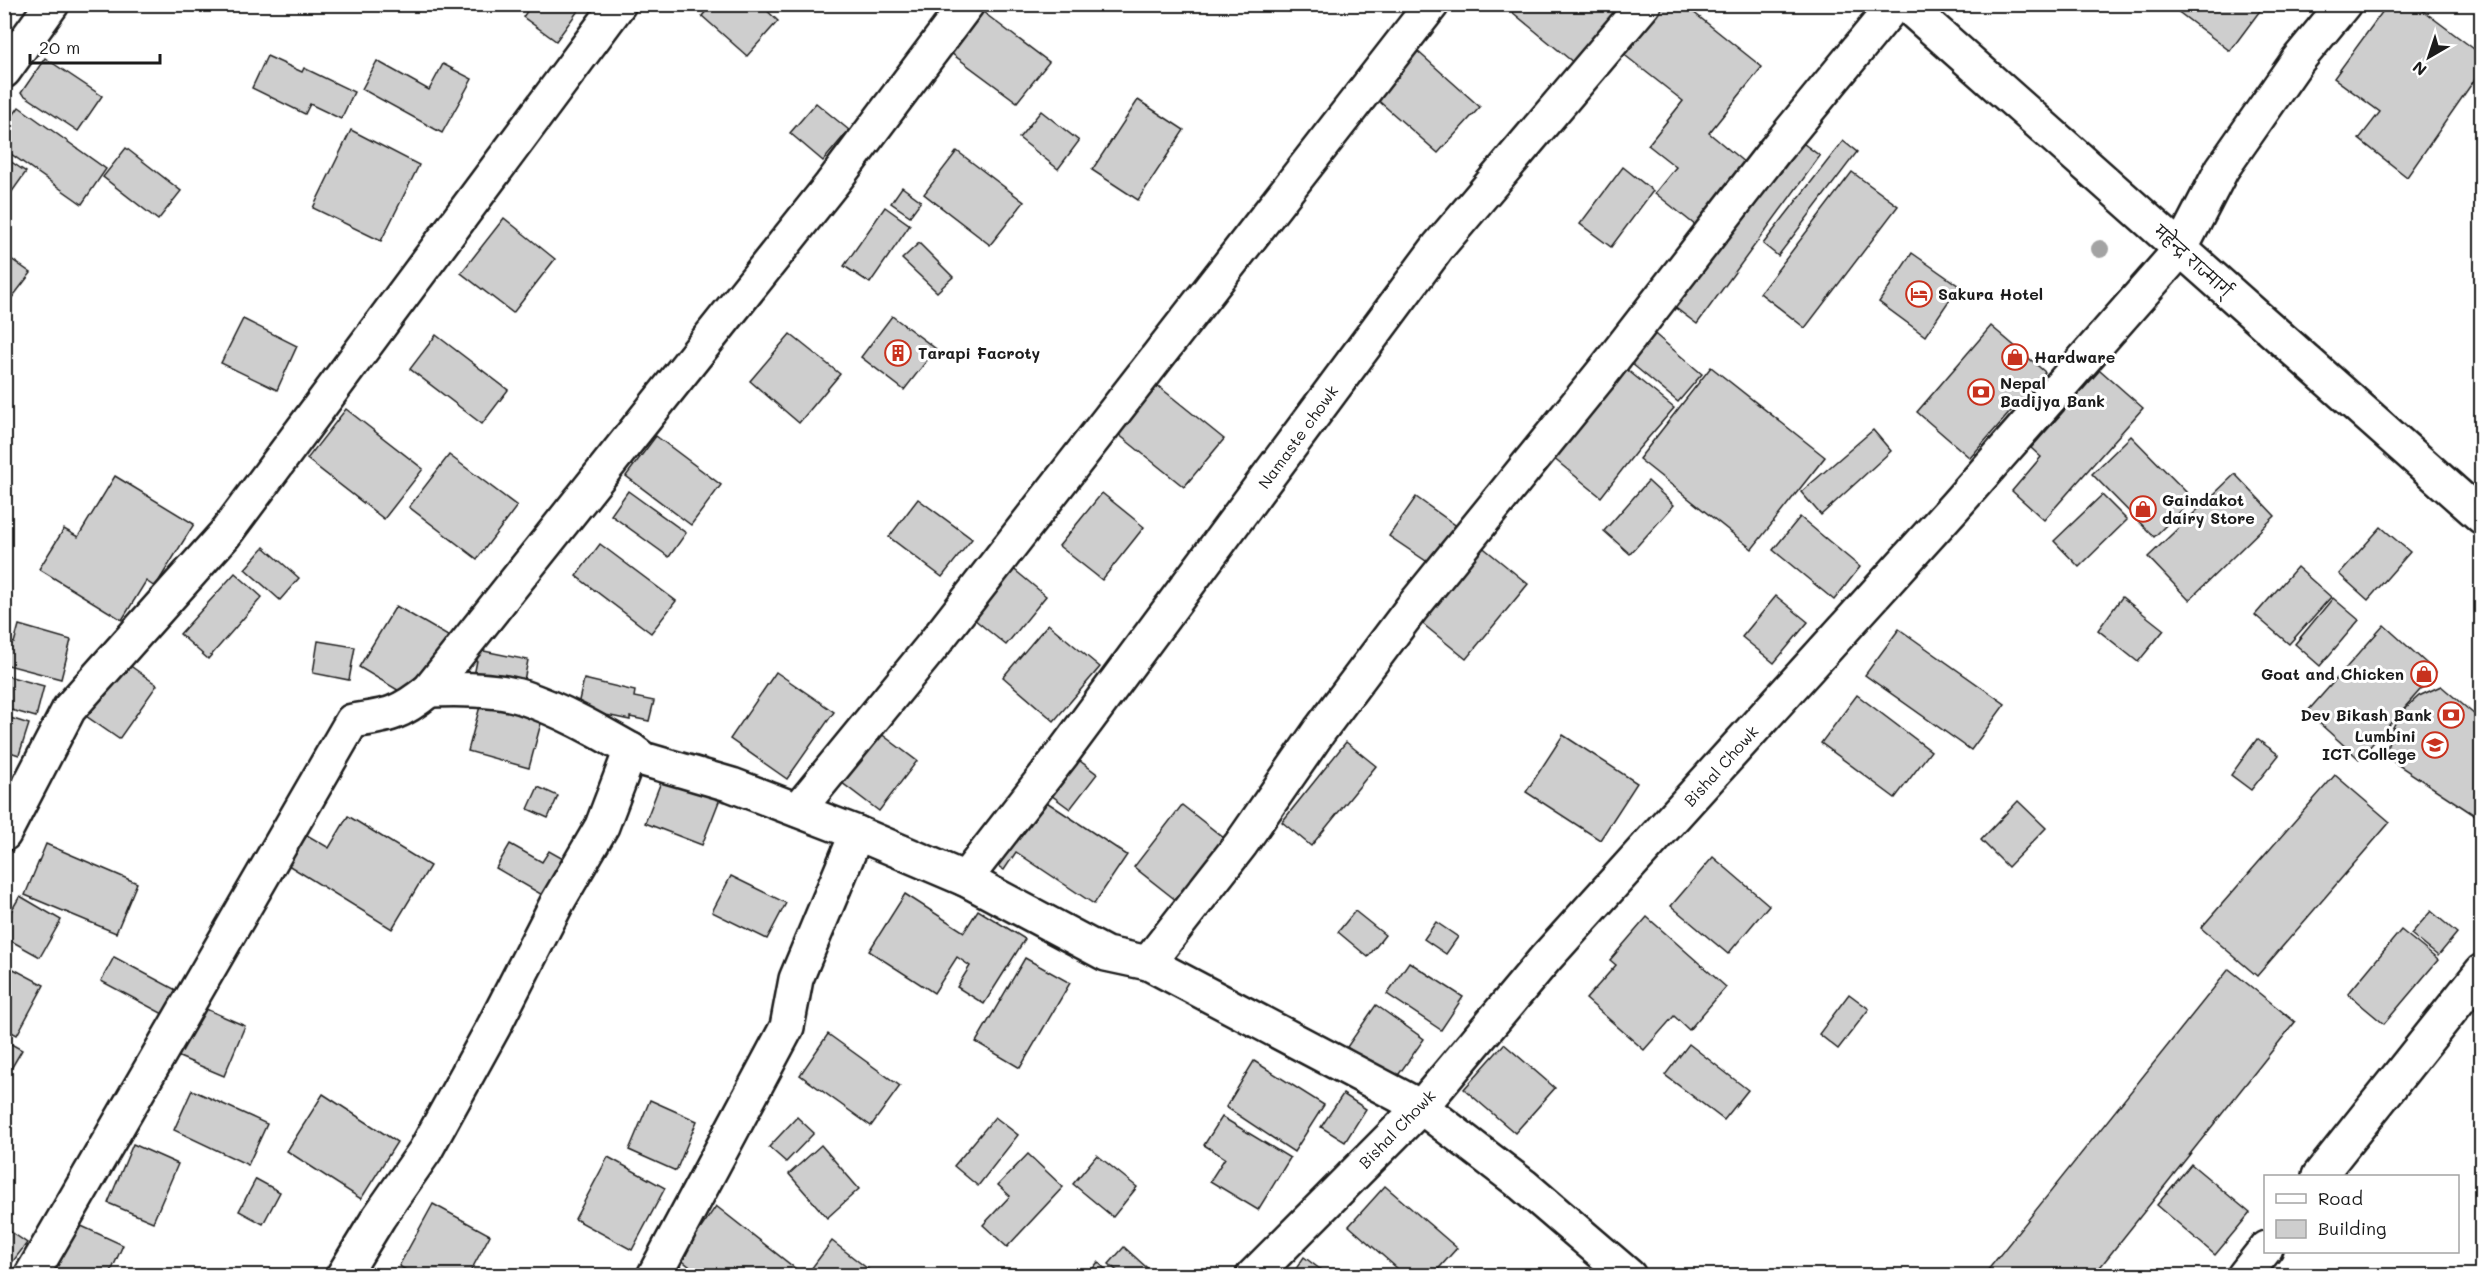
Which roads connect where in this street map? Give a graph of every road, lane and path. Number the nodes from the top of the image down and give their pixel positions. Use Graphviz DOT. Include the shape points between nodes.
graph roads {
  1 [pos="52,4"];
  2 [pos="619,4"];
  3 [pos="968,4"];
  4 [pos="1432,4"];
  5 [pos="1644,4"];
  6 [pos="1895,4"];
  7 [pos="1905,4"];
  8 [pos="2344,4"];
  9 [pos="4,71"];
  10 [pos="2180,250"];
  11 [pos="2481,517"];
  12 [pos="429,690"];
  13 [pos="632,750"];
  14 [pos="798,810"];
  15 [pos="857,833"];
  16 [pos="4,834"];
  17 [pos="965,879"];
  18 [pos="1148,963"];
  19 [pos="2481,971"];
  20 [pos="1421,1107"];
  21 [pos="2320,1175"];
  22 [pos="2264,1249"];
  23 [pos="32,1275"];
  24 [pos="344,1275"];
  25 [pos="654,1275"];
  26 [pos="1254,1275"];
  27 [pos="1629,1275"];
  28 [pos="2244,1275"];
  1 -- 9 [label="main road"];
  2 -- 16 [label="main road" via="225,534 69,709"];
  3 -- 12 [label="main road" via="831,185"];
  4 -- 14 [label="main road" via="933,645"];
  5 -- 17 [label="main road, Namaste chowk" via="1437,247"];
  6 -- 18 [label="main road" via="1411,609 1241,844"];
  7 -- 10 [label="main road, महेन्द्र राज्मार्ग्"];
  8 -- 10 [label="main road, Bishal Chowk" via="2298,60 2222,169"];
  10 -- 11 [label="main road, महेन्द्र राज्मार्ग्"];
  10 -- 20 [label="main road, Bishal Chowk" via="1955,506 1545,959"];
  12 -- 13 [label="main road" via="459,688 520,696 574,718"];
  12 -- 23 [label="main road" via="391,715 352,721"];
  13 -- 14 [label="main road" via="644,759"];
  13 -- 24 [label="main road" via="602,826 425,1151"];
  14 -- 15 [label="main road"];
  15 -- 17 [label="main road"];
  15 -- 25 [label="main road" via="796,979 787,1027"];
  17 -- 18 [label="main road" via="1106,954"];
  18 -- 20 [label="main road"];
  19 -- 21 [label="main road"];
  20 -- 26 [label="main road, Bishal Chowk"];
  20 -- 27 [label="main road" via="1523,1185"];
  22 -- 28 [label="main road"];
}
